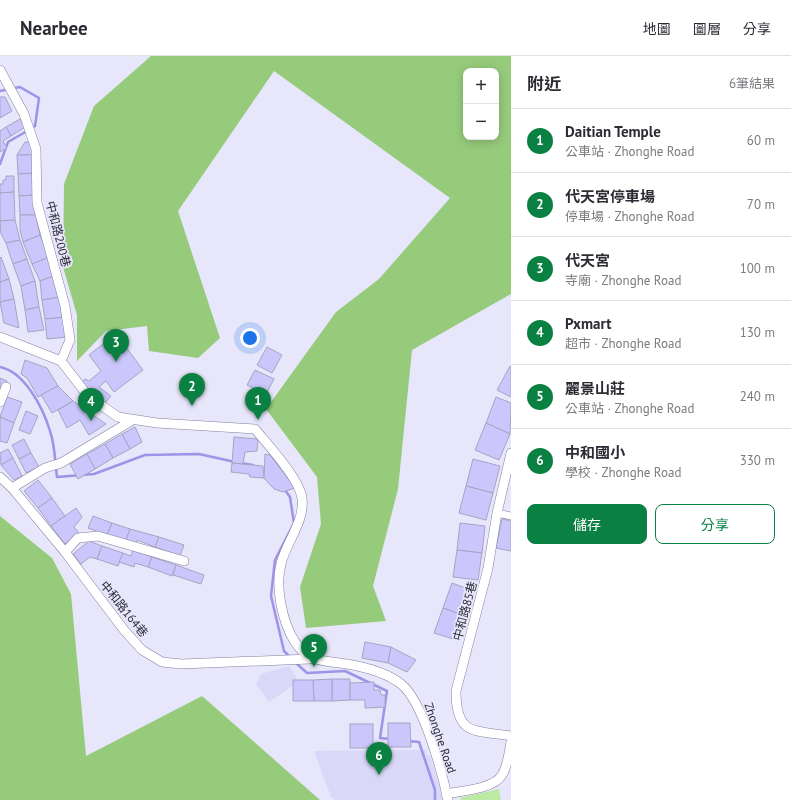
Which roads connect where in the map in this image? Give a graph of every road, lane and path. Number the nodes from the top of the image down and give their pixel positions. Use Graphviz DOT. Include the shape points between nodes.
graph roads {
  1 [pos="0,70"];
  2 [pos="0,336"];
  3 [pos="61,361"];
  4 [pos="6,387"];
  5 [pos="0,402"];
  6 [pos="131,421"];
  7 [pos="511,453"];
  8 [pos="0,477"];
  9 [pos="12,488"];
  10 [pos="497,513"];
  11 [pos="511,516"];
  12 [pos="65,552"];
  13 [pos="184,561"];
  14 [pos="300,659"];
  15 [pos="310,659"];
  16 [pos="511,736"];
  17 [pos="511,742"];
  18 [pos="447,797"];
  1 -- 3 [label="street, 中和路200巷" via="28,123 36,149 37,203 65,306 70,340"];
  2 -- 3 [label="street"];
  3 -- 6 [label="street" via="88,396 118,417"];
  4 -- 5 [label="street"];
  6 -- 9 [label="street" via="61,463 45,468"];
  6 -- 15 [label="street" via="255,429 298,484 302,507 296,529 281,563 279,598 294,642"];
  7 -- 10 [label="street, 中和路85巷"];
  8 -- 9 [label="street, 中和路164巷"];
  9 -- 12 [label="street, 中和路164巷"];
  10 -- 11 [label="street"];
  10 -- 16 [label="street, 中和路85巷" via="488,568 456,691 456,706 460,721 470,729"];
  12 -- 13 [label="street" via="78,538 98,536"];
  12 -- 14 [label="street, 中和路164巷" via="124,630 142,650 162,662 181,664"];
  14 -- 15 [label="street, Zhonghe Road"];
  15 -- 18 [label="street, Zhonghe Road" via="348,664 374,671 402,684 416,702 425,724"];
  17 -- 18 [label="street" via="505,769 497,781"];
}
